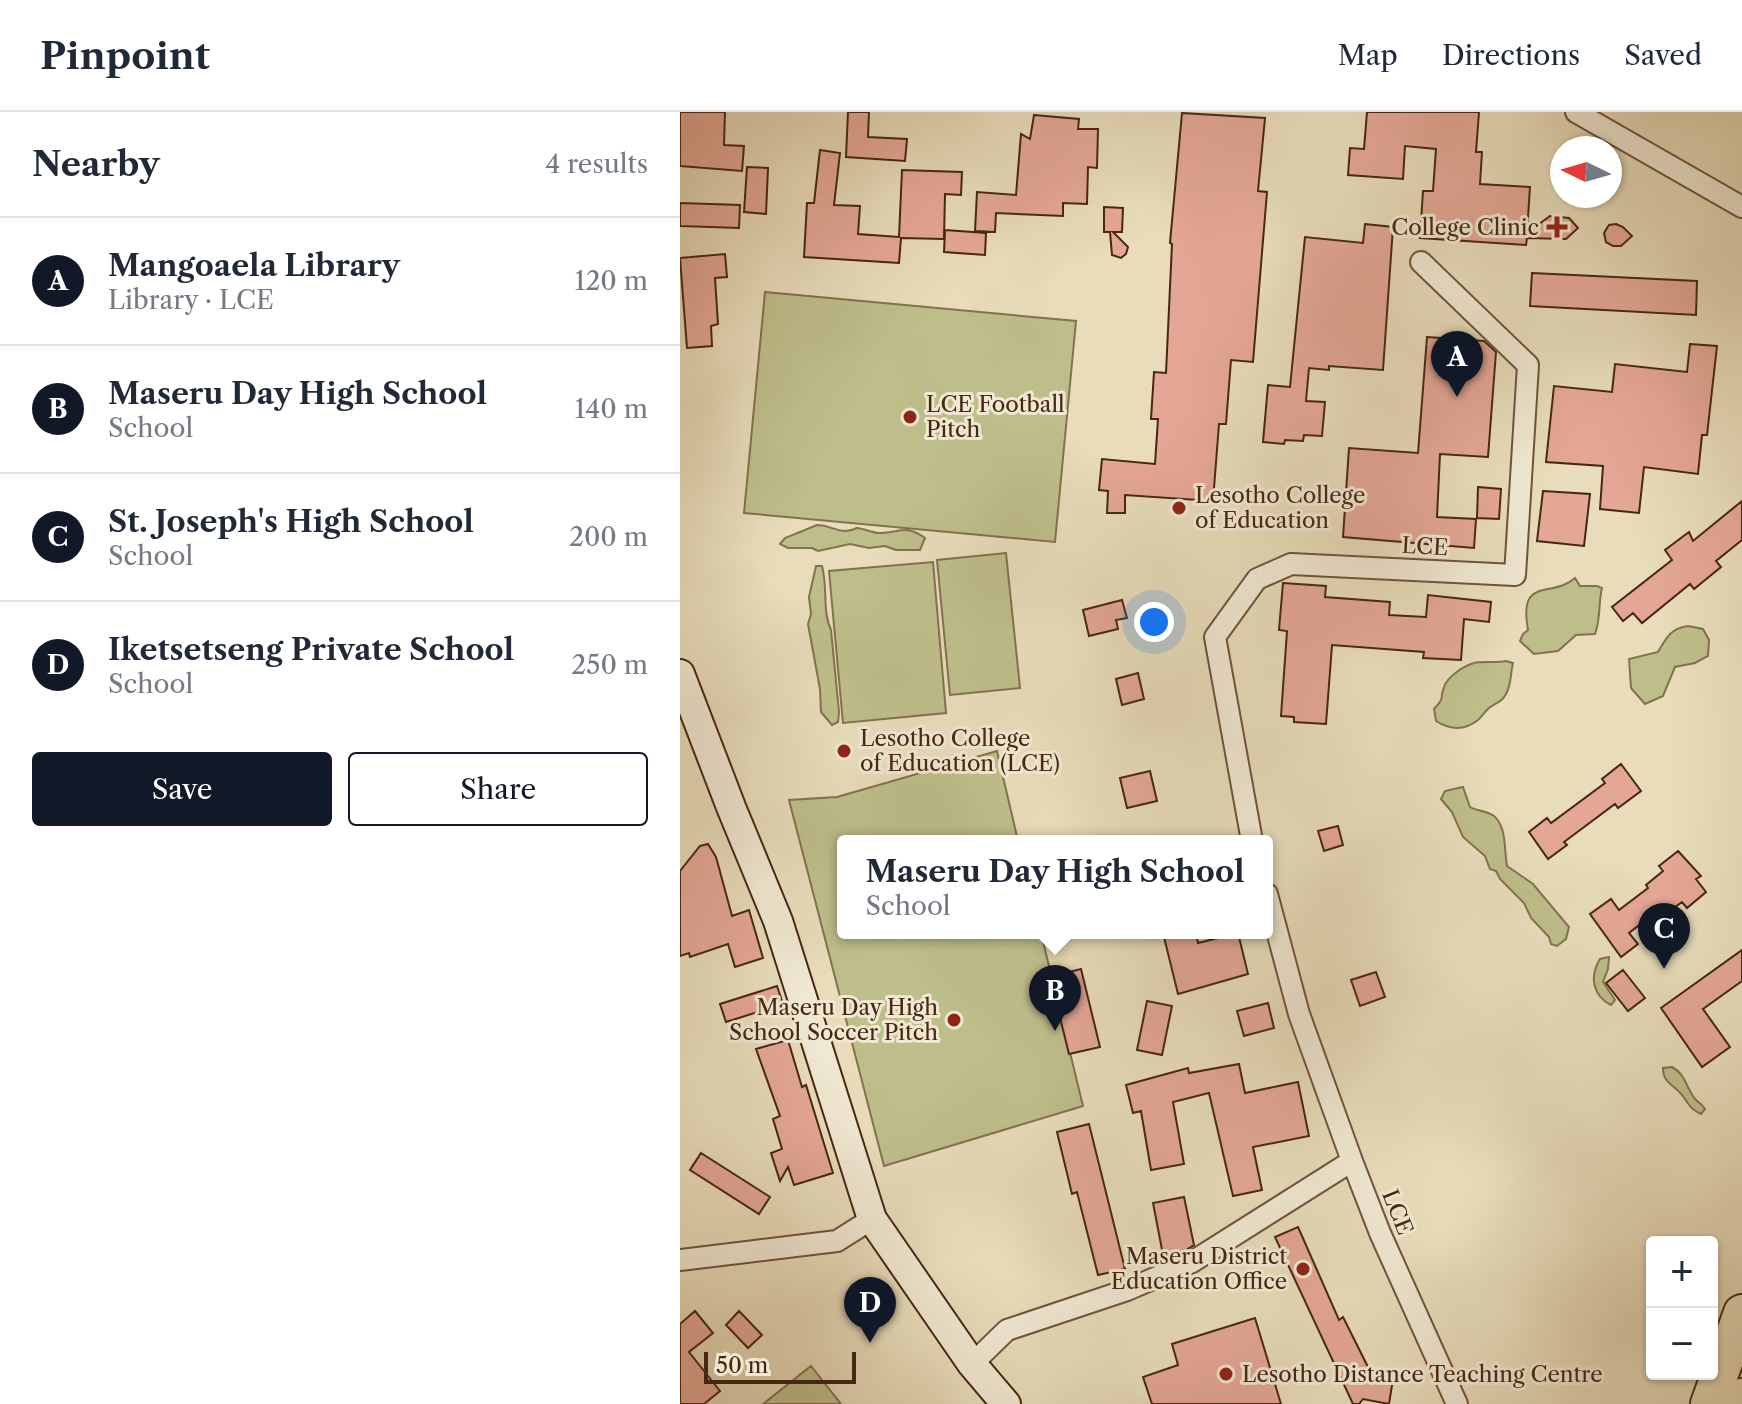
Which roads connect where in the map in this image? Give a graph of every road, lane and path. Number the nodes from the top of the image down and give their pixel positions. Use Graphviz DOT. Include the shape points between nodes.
graph roads {
  1 [pos="1576,112"];
  2 [pos="1742,207"];
  3 [pos="1421,262"];
  4 [pos="680,674"];
  5 [pos="1251,835"];
  6 [pos="1273,916"];
  7 [pos="1352,1161"];
  8 [pos="872,1219"];
  9 [pos="680,1260"];
  10 [pos="1742,1313"];
  11 [pos="972,1364"];
  12 [pos="1719,1399"];
  13 [pos="1006,1404"];
  14 [pos="1457,1404"];
  1 -- 2 [label="street"];
  3 -- 5 [label="street, LCE" via="1528,365 1515,575 1291,564 1257,579 1215,637"];
  4 -- 8 [label="street" via="778,921"];
  6 -- 7 [label="street, LCE" via="1299,1014"];
  7 -- 11 [label="street" via="1192,1262 1007,1330"];
  7 -- 14 [label="street, LCE"];
  8 -- 9 [label="street" via="837,1241"];
  8 -- 11 [label="street"];
  10 -- 12 [label="highway"];
  11 -- 13 [label="street"];
}
